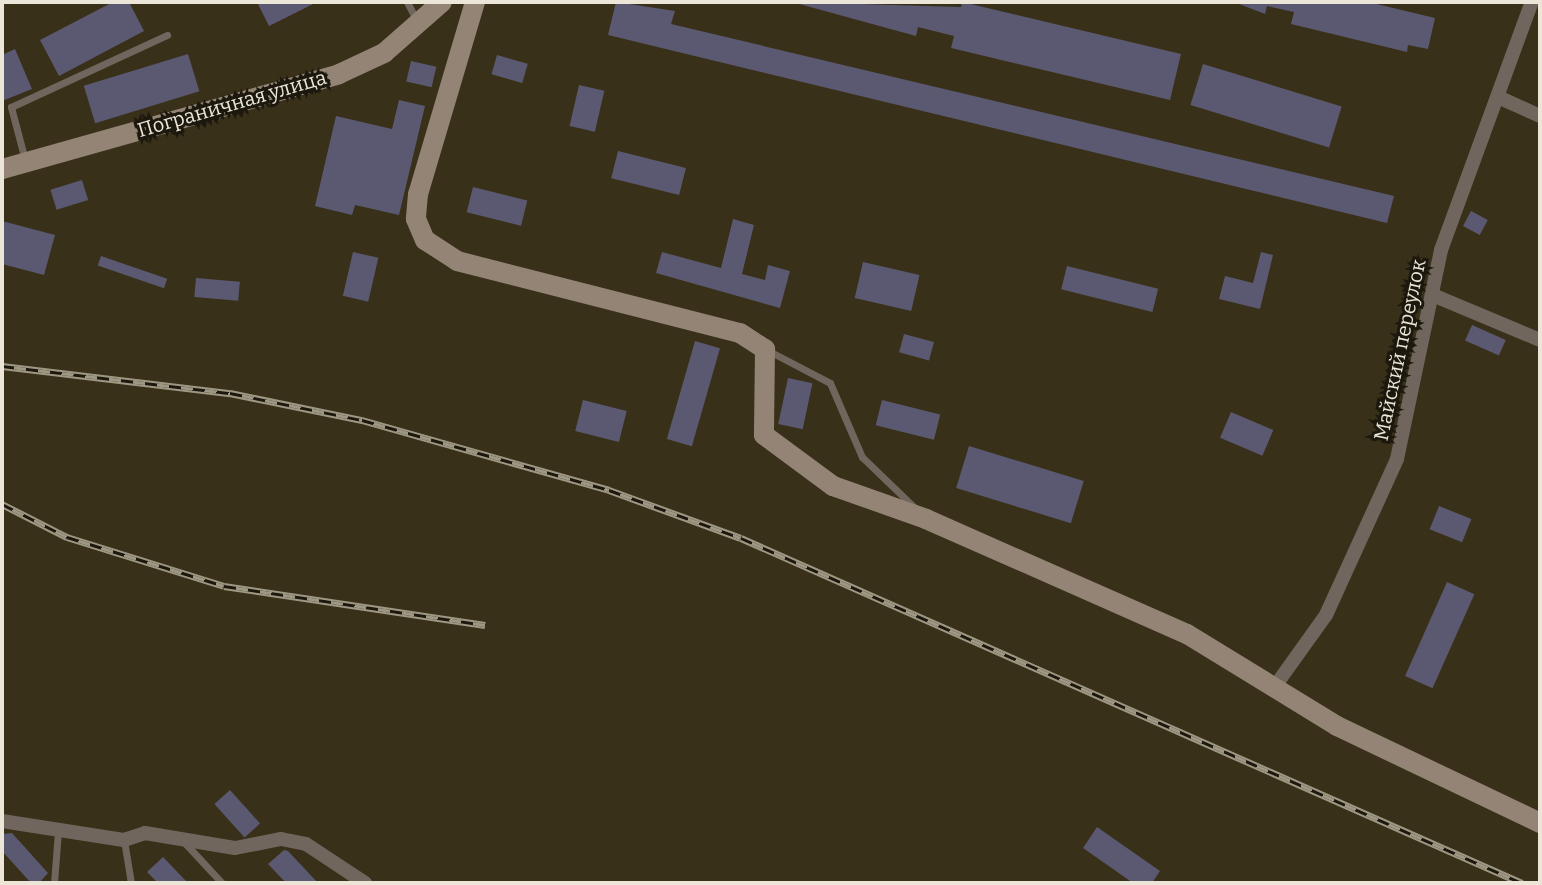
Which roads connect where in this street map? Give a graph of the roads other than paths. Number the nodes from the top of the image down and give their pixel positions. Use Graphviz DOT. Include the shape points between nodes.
graph roads {
  1 [pos="407,2"];
  2 [pos="442,2"];
  3 [pos="475,2"];
  4 [pos="1532,2"];
  5 [pos="419,26"];
  6 [pos="167,35"];
  7 [pos="1498,97"];
  8 [pos="1540,116"];
  9 [pos="26,162"];
  10 [pos="2,169"];
  11 [pos="1435,296"];
  12 [pos="1540,340"];
  13 [pos="765,349"];
  14 [pos="926,519"];
  15 [pos="1273,689"];
  16 [pos="2,821"];
  17 [pos="1540,823"];
  18 [pos="58,829"];
  19 [pos="124,840"];
  20 [pos="182,840"];
  21 [pos="54,883"];
  22 [pos="131,883"];
  23 [pos="222,883"];
  24 [pos="365,883"];
  1 -- 5 [label="lane"];
  2 -- 5 [label="street, Пограничная улица"];
  3 -- 13 [label="street" via="418,194 416,219 425,240 457,261 740,333"];
  4 -- 7 [label="street, Майский переулок"];
  5 -- 9 [label="street, Пограничная улица" via="384,53 339,74"];
  6 -- 9 [label="lane" via="11,107"];
  7 -- 8 [label="street"];
  7 -- 11 [label="street, Майский переулок" via="1441,250"];
  9 -- 10 [label="street, Пограничная улица"];
  11 -- 12 [label="street"];
  11 -- 15 [label="street, Майский переулок" via="1397,459 1326,615"];
  13 -- 14 [label="lane" via="830,383 862,457"];
  13 -- 14 [label="street" via="764,435 833,486"];
  14 -- 15 [label="street" via="1187,634"];
  15 -- 17 [label="street"];
  16 -- 18 [label="street"];
  18 -- 19 [label="street"];
  18 -- 21 [label="lane"];
  19 -- 20 [label="street" via="145,833"];
  19 -- 22 [label="lane"];
  20 -- 23 [label="lane"];
  20 -- 24 [label="street" via="235,848 281,839 306,844"];
}
